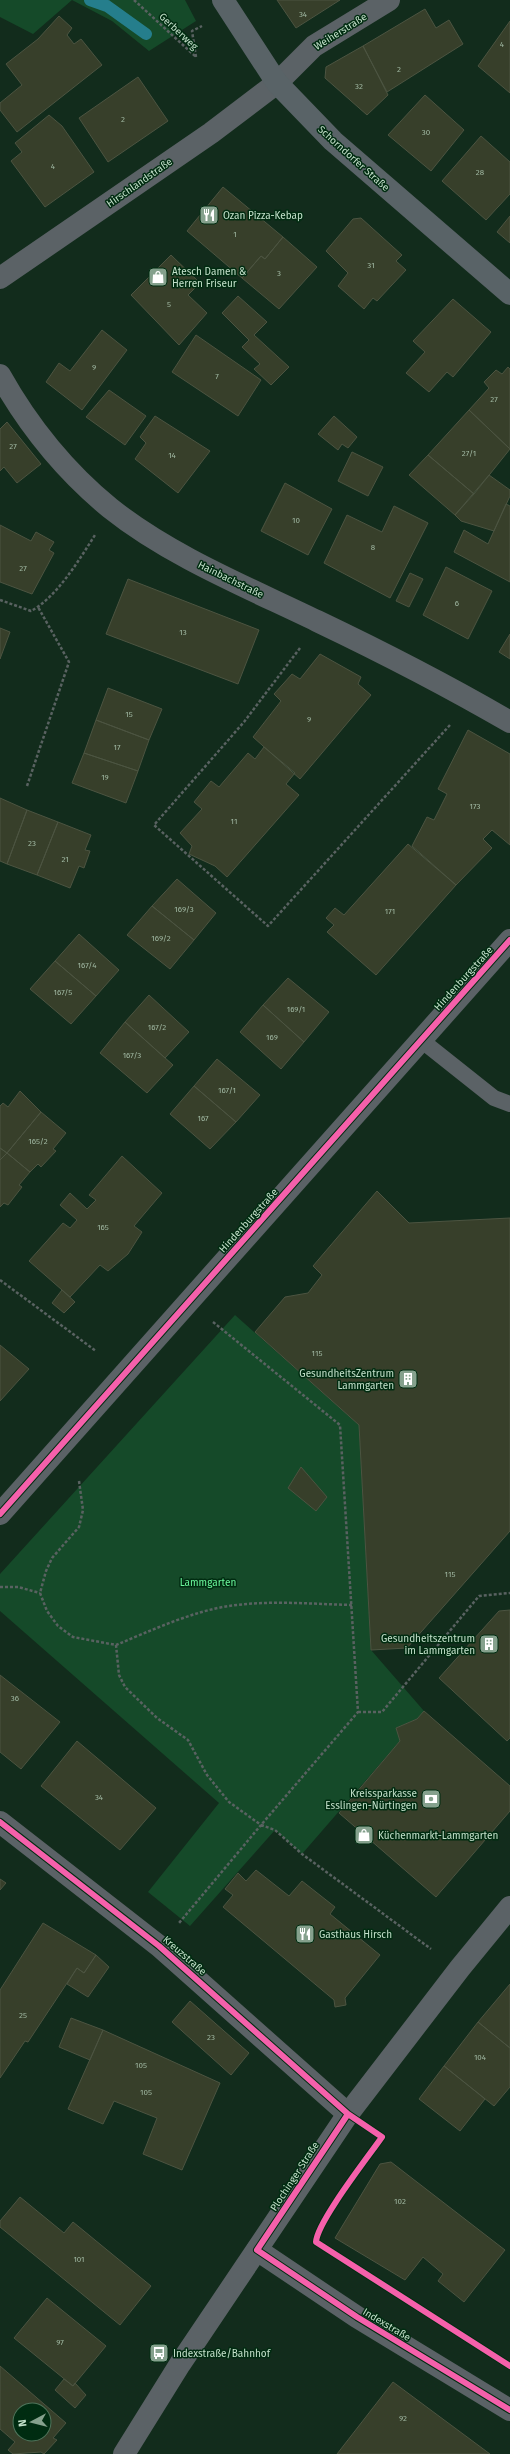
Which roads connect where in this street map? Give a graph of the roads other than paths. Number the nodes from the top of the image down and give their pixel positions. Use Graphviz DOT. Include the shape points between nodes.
graph roads {
  1 [pos="223,0"];
  2 [pos="389,0"];
  3 [pos="277,83"];
  4 [pos="0,278"];
  5 [pos="510,294"];
  6 [pos="0,375"];
  7 [pos="510,722"];
  8 [pos="510,940"];
  9 [pos="421,1040"];
  10 [pos="510,1104"];
  11 [pos="0,1514"];
  12 [pos="0,1822"];
  13 [pos="510,1907"];
  14 [pos="348,2114"];
  15 [pos="257,2250"];
  16 [pos="510,2410"];
  17 [pos="124,2454"];
  1 -- 3 [label="main road, Schorndorfer Straße"];
  2 -- 3 [label="street, Weiherstraße" via="314,46"];
  3 -- 4 [label="street, Hirschlandstraße" via="205,137"];
  3 -- 5 [label="main road, Schorndorfer Straße" via="333,141"];
  6 -- 7 [label="street, Hainbachstraße" via="28,420 60,460 111,509 185,556 320,622"];
  8 -- 9 [label="street, Hindenburgstraße"];
  9 -- 10 [label="lane" via="494,1098"];
  9 -- 11 [label="street, Hindenburgstraße"];
  12 -- 14 [label="street, Kreuzstraße" via="159,1946"];
  13 -- 14 [label="street, Plochinger Straße"];
  14 -- 15 [label="street, Plochinger Straße"];
  15 -- 16 [label="street, Indexstraße" via="357,2317"];
  15 -- 17 [label="street, Plochinger Straße" via="180,2364"];
}
